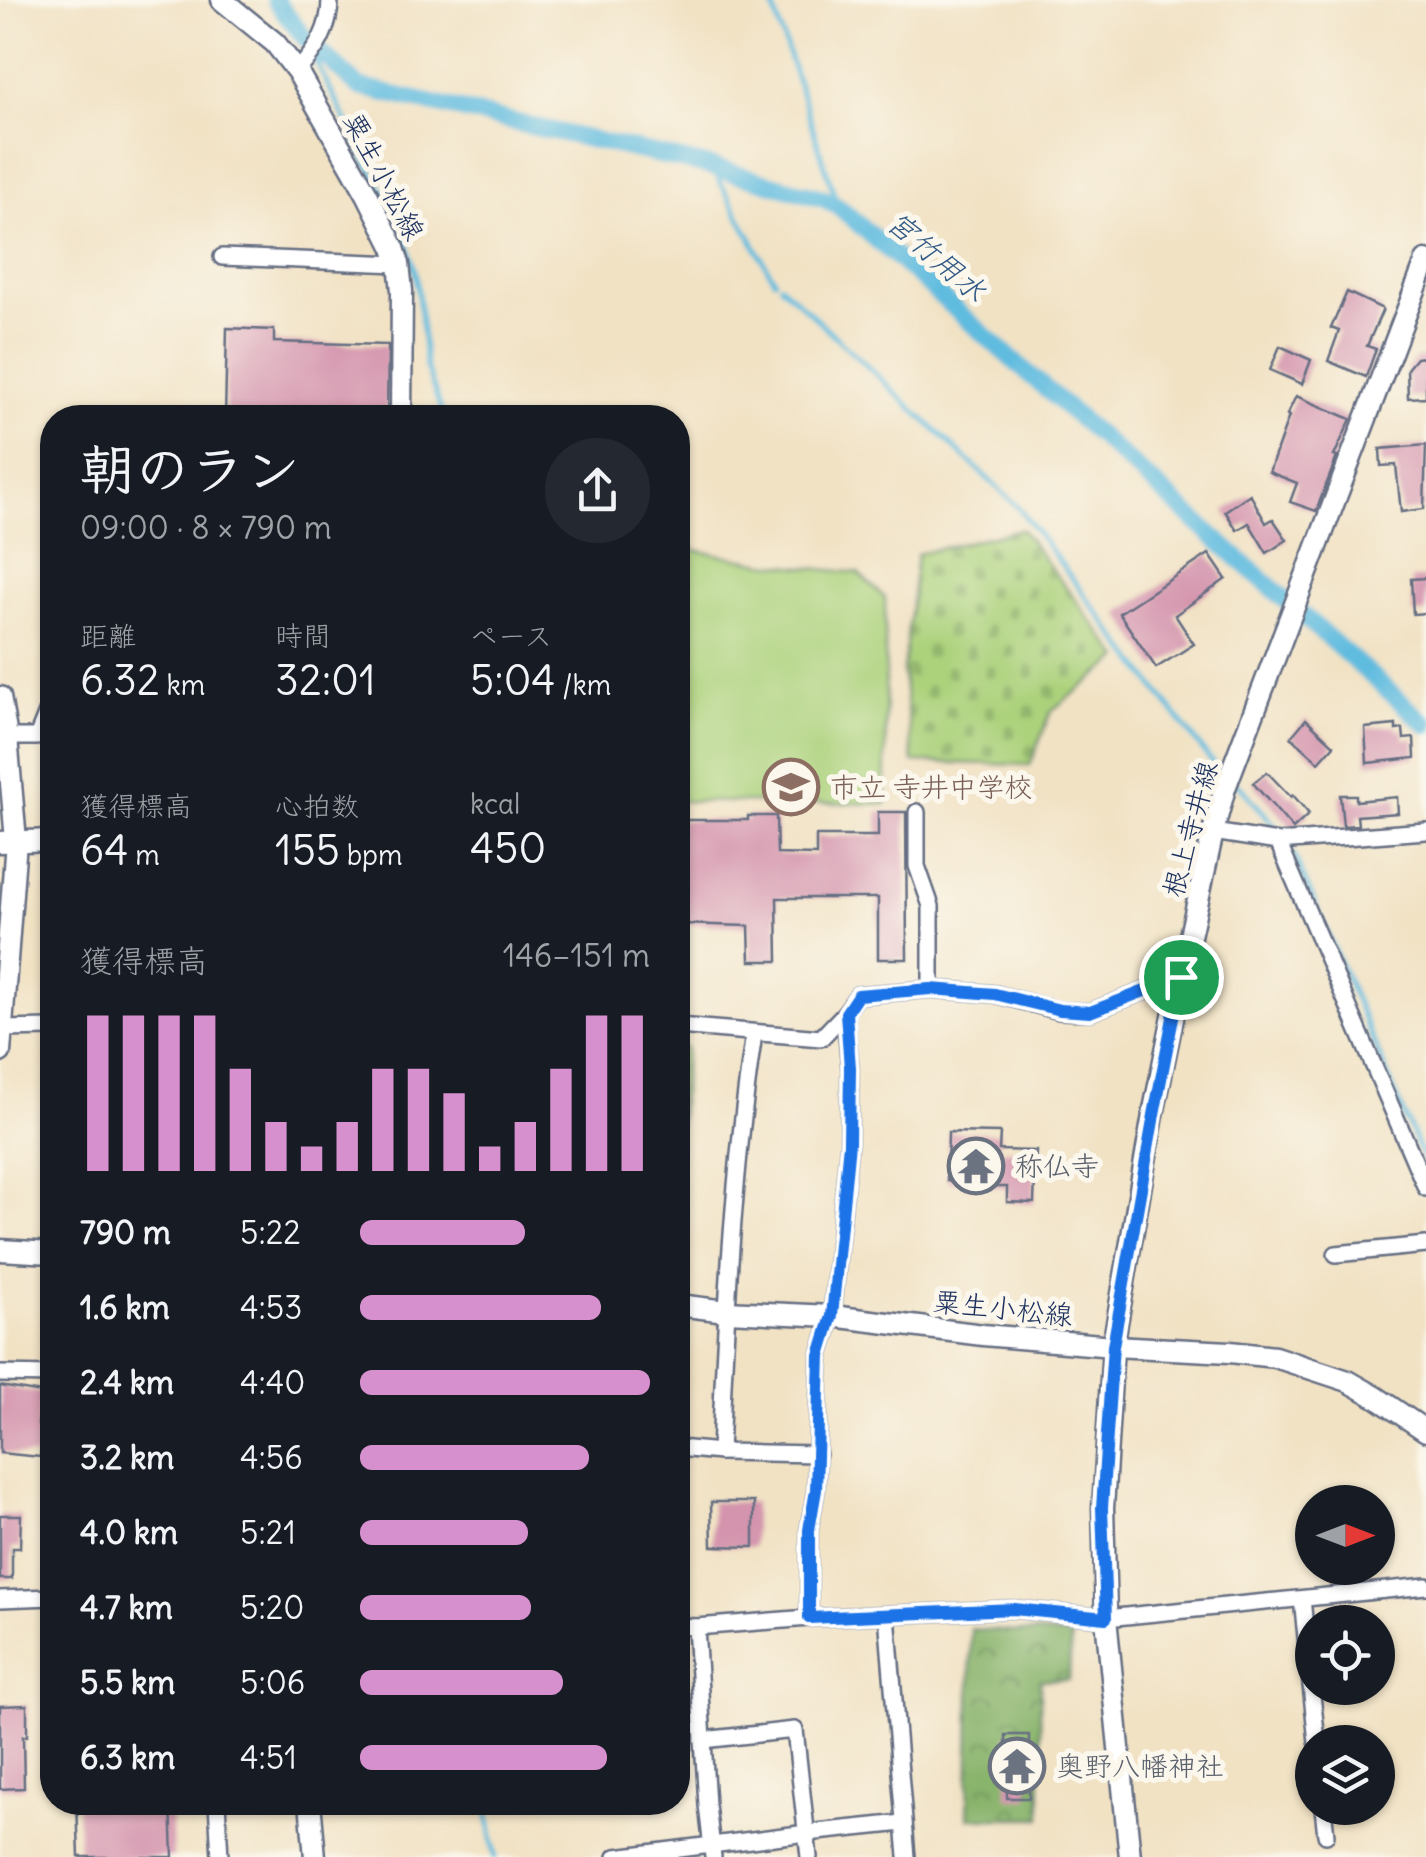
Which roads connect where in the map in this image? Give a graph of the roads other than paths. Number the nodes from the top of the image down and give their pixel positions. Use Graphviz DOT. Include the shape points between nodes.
graph roads {
  1 [pos="222,0"];
  2 [pos="330,0"];
  3 [pos="302,65"];
  4 [pos="222,257"];
  5 [pos="1426,261"];
  6 [pos="400,264"];
  7 [pos="401,405"];
  8 [pos="0,697"];
  9 [pos="40,730"];
  10 [pos="7,737"];
  11 [pos="917,812"];
  12 [pos="1426,831"];
  13 [pos="1213,832"];
  14 [pos="40,840"];
  15 [pos="8,841"];
  16 [pos="1278,842"];
  17 [pos="1181,977"];
  18 [pos="931,989"];
  19 [pos="846,1013"];
  20 [pos="690,1027"];
  21 [pos="40,1028"];
  22 [pos="2,1029"];
  23 [pos="754,1034"];
  24 [pos="0,1052"];
  25 [pos="1426,1188"];
  26 [pos="1426,1245"];
  27 [pos="0,1250"];
  28 [pos="40,1252"];
  29 [pos="1336,1254"];
  30 [pos="690,1306"];
  31 [pos="726,1311"];
  32 [pos="832,1316"];
  33 [pos="1113,1346"];
  34 [pos="0,1374"];
  35 [pos="40,1375"];
  36 [pos="1426,1431"];
  37 [pos="690,1449"];
  38 [pos="720,1452"];
  39 [pos="818,1454"];
  40 [pos="1426,1586"];
  41 [pos="40,1598"];
  42 [pos="1302,1599"];
  43 [pos="0,1600"];
  44 [pos="887,1616"];
  45 [pos="809,1618"];
  46 [pos="1106,1618"];
  47 [pos="690,1627"];
  48 [pos="696,1627"];
  49 [pos="1315,1725"];
  50 [pos="704,1740"];
  51 [pos="218,1815"];
  52 [pos="311,1815"];
  53 [pos="903,1824"];
  54 [pos="1325,1825"];
  55 [pos="807,1832"];
  56 [pos="1326,1835"];
  57 [pos="713,1851"];
  58 [pos="220,1857"];
  59 [pos="315,1857"];
  60 [pos="616,1857"];
  61 [pos="809,1857"];
  62 [pos="907,1857"];
  63 [pos="1130,1857"];
  1 -- 3 [label="main road, 粟生小松線"];
  2 -- 3 [label="street" via="326,30"];
  3 -- 6 [label="main road, 粟生小松線"];
  4 -- 6 [label="street"];
  5 -- 13 [label="main road, 根上寺井線"];
  6 -- 7 [label="main road, 粟生小松線"];
  8 -- 10 [label="main road"];
  9 -- 10 [label="street" via="37,737"];
  10 -- 15 [label="main road"];
  11 -- 18 [label="street" via="918,866 932,906"];
  12 -- 16 [label="street"];
  13 -- 16 [label="street"];
  13 -- 17 [label="main road, 根上寺井線"];
  14 -- 15 [label="main road"];
  15 -- 22 [label="main road"];
  16 -- 25 [label="street"];
  17 -- 18 [label="street" via="1090,1012"];
  17 -- 33 [label="main road, 根上寺井線"];
  18 -- 19 [label="street" via="858,995"];
  19 -- 23 [label="street" via="821,1038"];
  19 -- 32 [label="street" via="849,1143"];
  20 -- 23 [label="street"];
  21 -- 22 [label="street"];
  22 -- 24 [label="main road"];
  23 -- 31 [label="street"];
  26 -- 29 [label="street"];
  27 -- 28 [label="main road"];
  30 -- 31 [label="main road, 粟生小松線"];
  31 -- 32 [label="main road, 粟生小松線"];
  31 -- 38 [label="street"];
  32 -- 33 [label="main road, 粟生小松線"];
  32 -- 39 [label="street" via="820,1355"];
  33 -- 36 [label="main road, 粟生小松線" via="1275,1358 1348,1381"];
  33 -- 46 [label="main road, 根上寺井線" via="1102,1508"];
  34 -- 35 [label="street"];
  37 -- 38 [label="street"];
  38 -- 39 [label="street"];
  39 -- 45 [label="street"];
  40 -- 42 [label="street"];
  41 -- 43 [label="street"];
  42 -- 46 [label="street"];
  42 -- 49 [label="street"];
  44 -- 45 [label="street"];
  44 -- 46 [label="street" via="1014,1609"];
  44 -- 53 [label="street"];
  45 -- 48 [label="street"];
  46 -- 63 [label="main road, 根上寺井線"];
  47 -- 48 [label="street"];
  48 -- 50 [label="street"];
  50 -- 55 [label="street" via="795,1730"];
  50 -- 57 [label="street"];
  51 -- 58 [label="street"];
  52 -- 59 [label="main road"];
  53 -- 55 [label="street"];
  53 -- 62 [label="street"];
  54 -- 56 [label="street"];
  55 -- 57 [label="street"];
  55 -- 61 [label="street"];
  57 -- 60 [label="street"];
}
